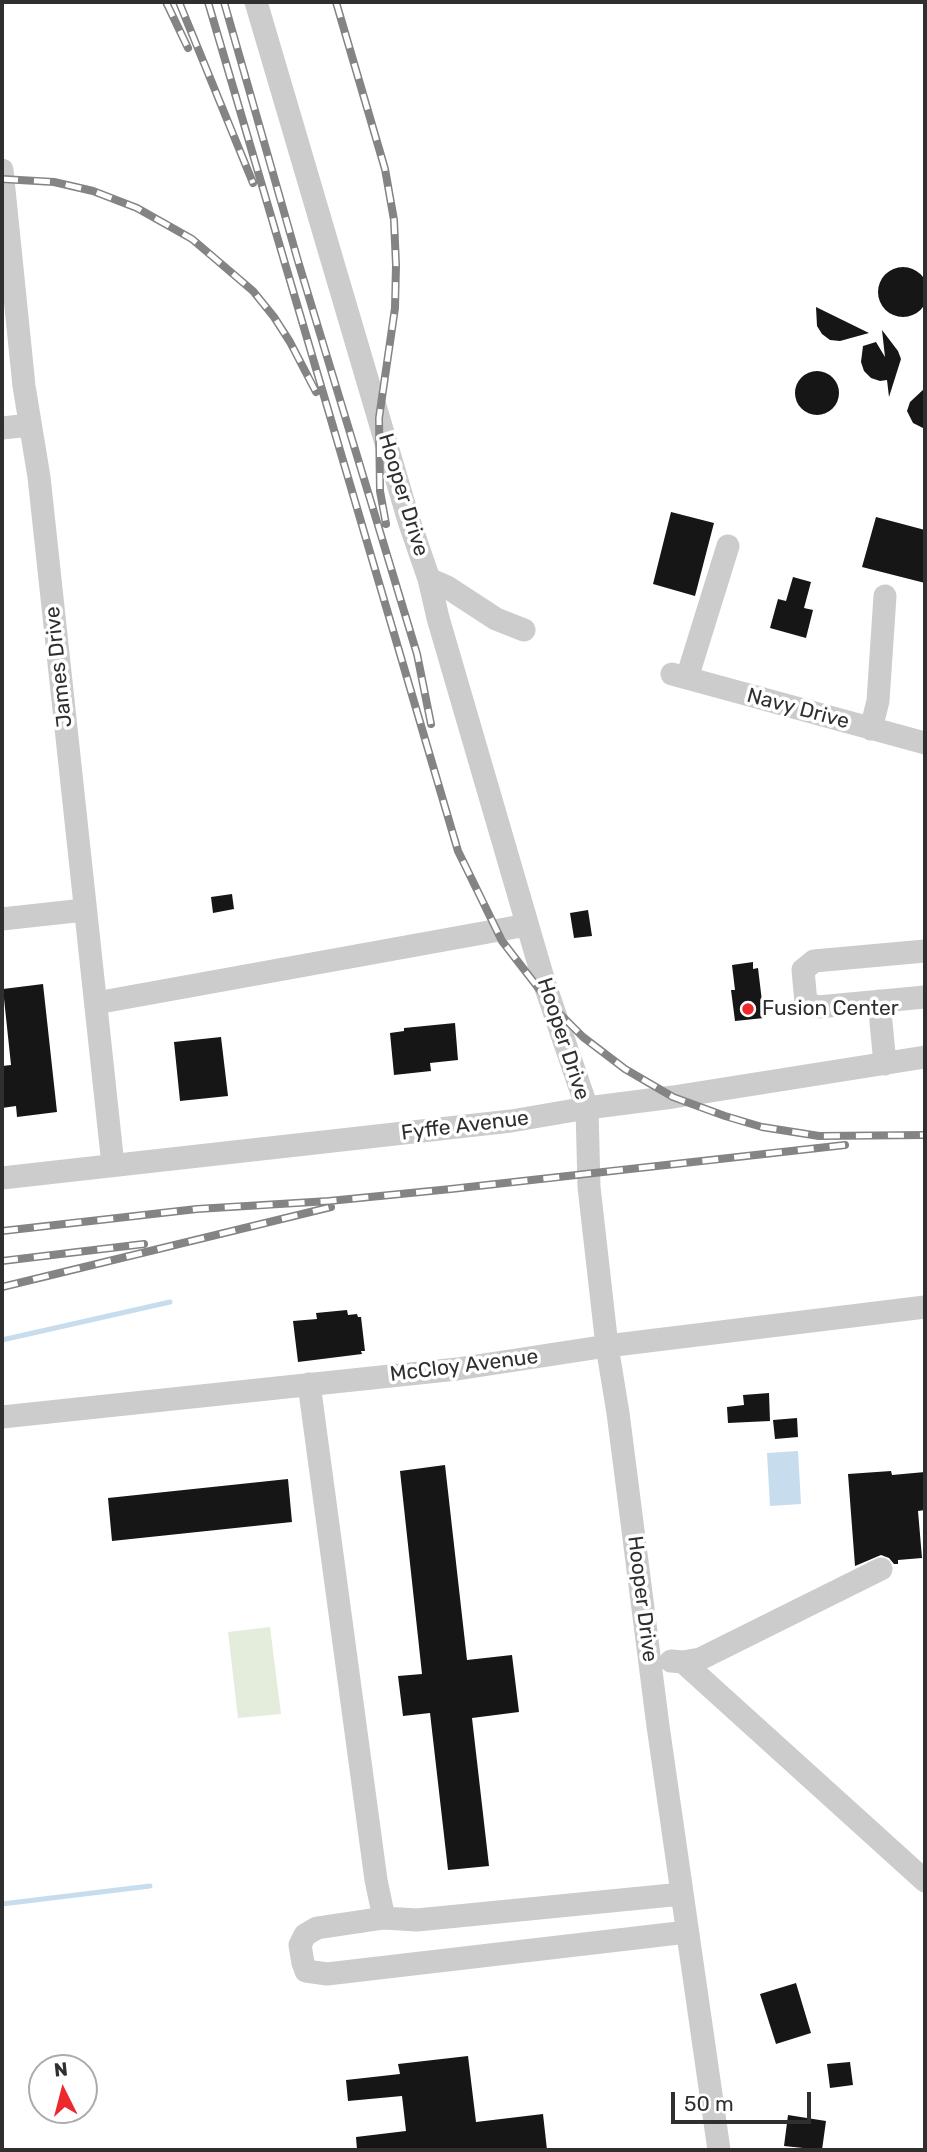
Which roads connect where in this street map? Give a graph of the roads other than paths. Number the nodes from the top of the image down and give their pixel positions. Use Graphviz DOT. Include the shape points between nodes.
graph roads {
  1 [pos="256,2"];
  2 [pos="2,170"];
  3 [pos="30,425"];
  4 [pos="2,429"];
  5 [pos="728,545"];
  6 [pos="429,579"];
  7 [pos="885,596"];
  8 [pos="524,630"];
  9 [pos="871,729"];
  10 [pos="925,743"];
  11 [pos="84,909"];
  12 [pos="2,919"];
  13 [pos="527,925"];
  14 [pos="925,951"];
  15 [pos="925,996"];
  16 [pos="879,1001"];
  17 [pos="96,1003"];
  18 [pos="925,1057"];
  19 [pos="885,1064"];
  20 [pos="587,1108"];
  21 [pos="113,1165"];
  22 [pos="2,1178"];
  23 [pos="925,1307"];
  24 [pos="607,1346"];
  25 [pos="309,1384"];
  26 [pos="2,1417"];
  27 [pos="881,1569"];
  28 [pos="649,1659"];
  29 [pos="683,1662"];
  30 [pos="925,1881"];
  31 [pos="682,1894"];
  32 [pos="384,1918"];
  33 [pos="687,1932"];
  34 [pos="719,2150"];
  1 -- 6 [label="street, Hooper Drive"];
  2 -- 3 [label="street, James Drive"];
  3 -- 4 [label="street"];
  3 -- 11 [label="street, James Drive"];
  5 -- 9 [label="street, Navy Drive" via="679,676"];
  6 -- 8 [label="street" via="496,619"];
  6 -- 13 [label="street, Hooper Drive"];
  7 -- 9 [label="street" via="878,701"];
  9 -- 10 [label="street, Navy Drive"];
  11 -- 12 [label="street"];
  11 -- 17 [label="street, James Drive"];
  13 -- 17 [label="street"];
  13 -- 20 [label="street, Hooper Drive"];
  14 -- 16 [label="street" via="814,961 803,971 806,1003 818,1007"];
  15 -- 16 [label="street"];
  16 -- 19 [label="street"];
  17 -- 21 [label="street, James Drive"];
  18 -- 19 [label="street, Fyffe Avenue"];
  19 -- 20 [label="street, Fyffe Avenue"];
  20 -- 21 [label="street, Fyffe Avenue" via="511,1121"];
  20 -- 24 [label="street, Hooper Drive" via="589,1187"];
  21 -- 22 [label="street, Fyffe Avenue"];
  23 -- 24 [label="street, McCloy Avenue"];
  24 -- 25 [label="street, McCloy Avenue"];
  24 -- 28 [label="street, Hooper Drive"];
  25 -- 26 [label="street, McCloy Avenue"];
  25 -- 32 [label="street"];
  27 -- 29 [label="street" via="700,1659"];
  28 -- 29 [label="street"];
  28 -- 31 [label="street, Hooper Drive"];
  29 -- 30 [label="street"];
  31 -- 32 [label="street" via="417,1920"];
  31 -- 33 [label="street, Hooper Drive"];
  32 -- 33 [label="street" via="317,1928 305,1935 300,1945 306,1971 327,1974"];
  33 -- 34 [label="street, Hooper Drive"];
}
